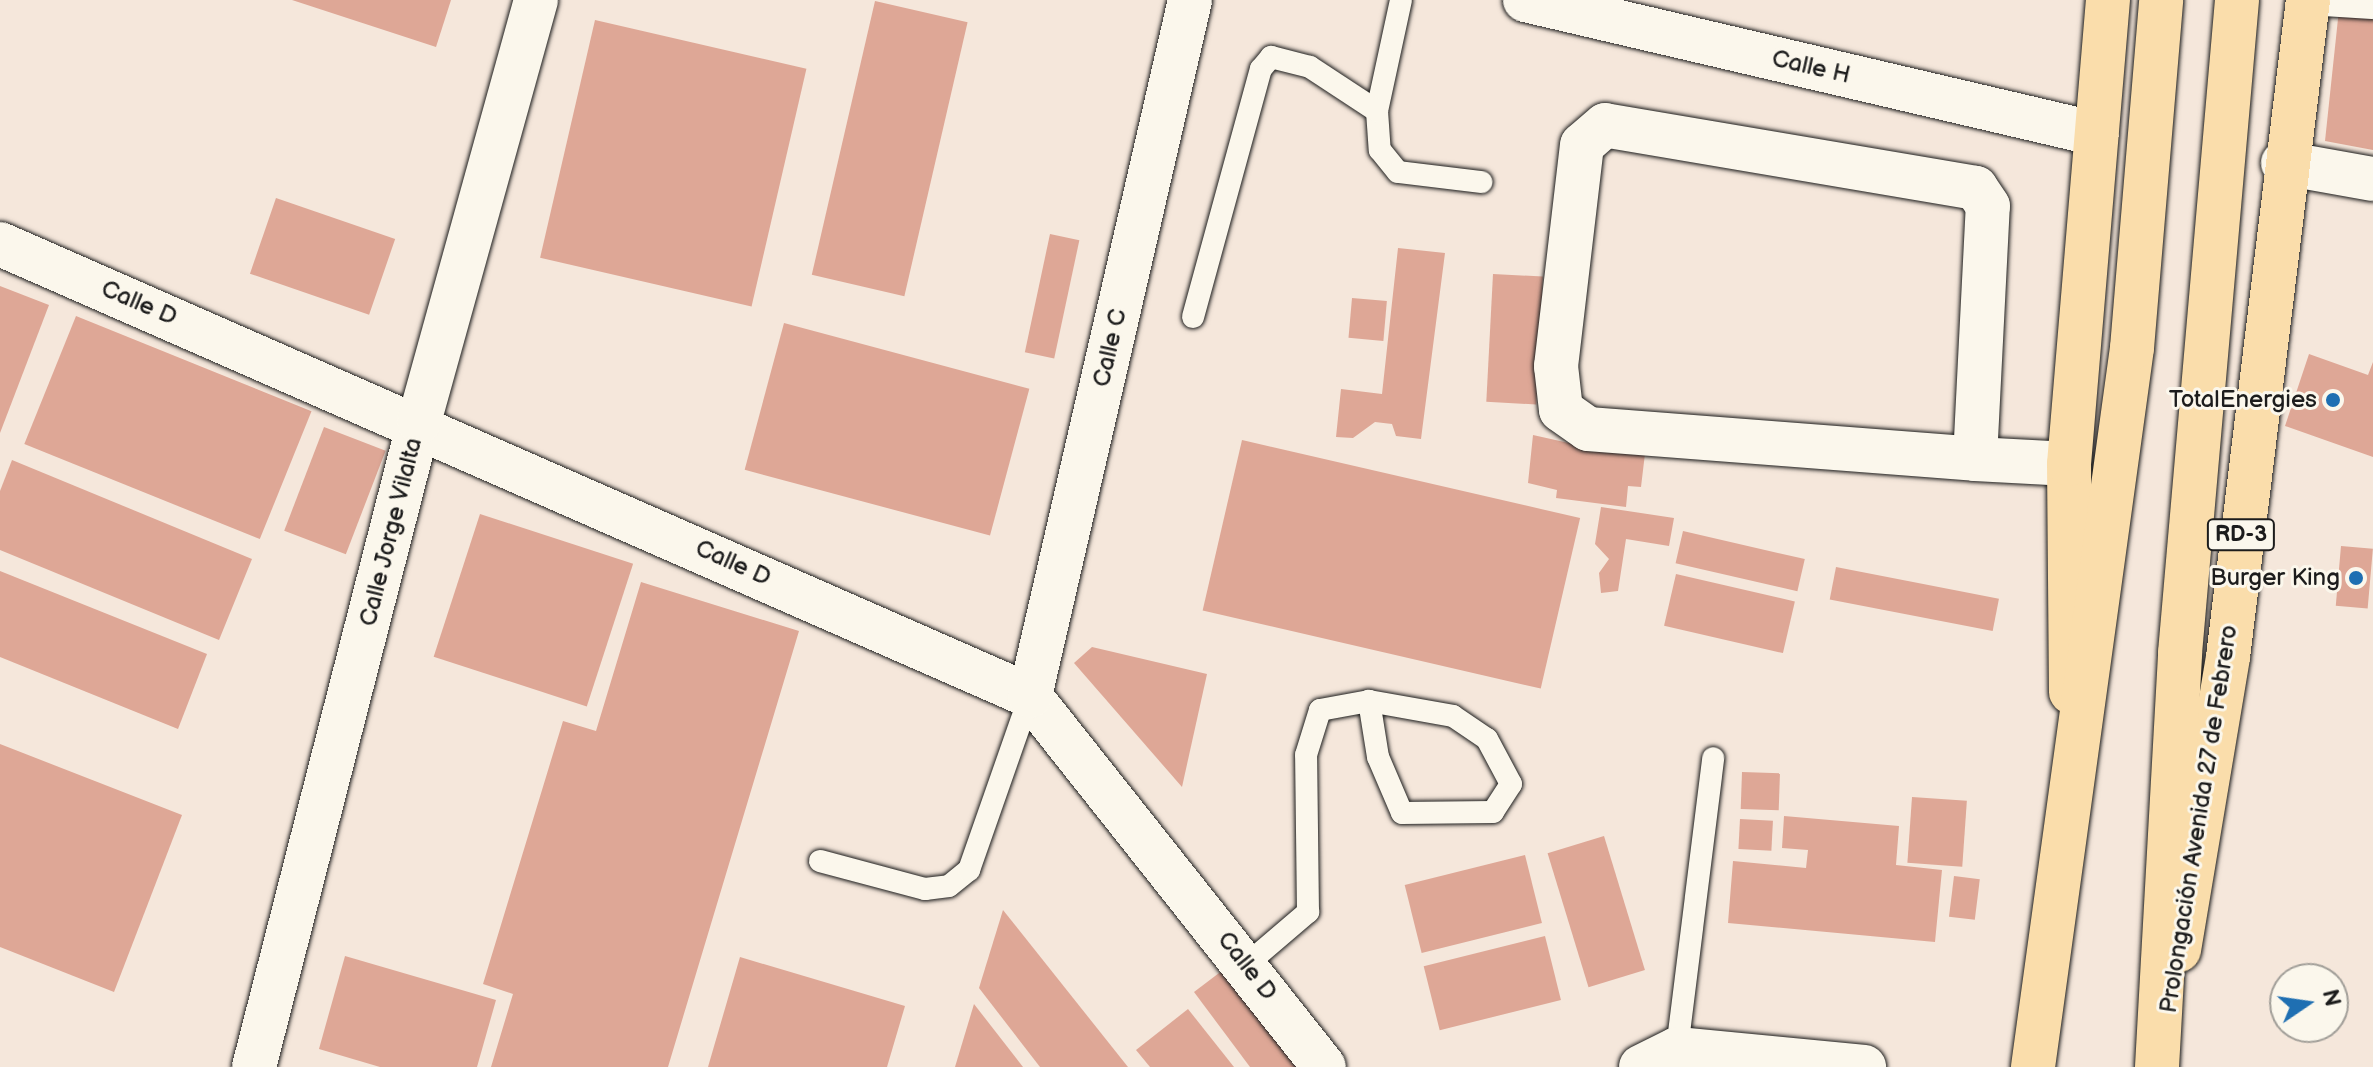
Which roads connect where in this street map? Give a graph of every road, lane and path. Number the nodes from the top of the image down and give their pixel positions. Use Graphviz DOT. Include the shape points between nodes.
graph roads {
  1 [pos="536,0"];
  2 [pos="1190,0"];
  3 [pos="1401,0"];
  4 [pos="1525,0"];
  5 [pos="2108,0"];
  6 [pos="2161,0"];
  7 [pos="2237,0"];
  8 [pos="2308,2"];
  9 [pos="2373,8"];
  10 [pos="1377,111"];
  11 [pos="2097,134"];
  12 [pos="2283,163"];
  13 [pos="2373,179"];
  14 [pos="1481,182"];
  15 [pos="0,244"];
  16 [pos="1193,317"];
  17 [pos="419,422"];
  18 [pos="1975,459"];
  19 [pos="2069,464"];
  20 [pos="1030,696"];
  21 [pos="1369,701"];
  22 [pos="1713,758"];
  23 [pos="2072,816"];
  24 [pos="820,861"];
  25 [pos="1246,965"];
  26 [pos="1659,1058"];
  27 [pos="254,1067"];
  28 [pos="1324,1067"];
  29 [pos="1864,1067"];
  30 [pos="2033,1067"];
  31 [pos="2158,1067"];
  1 -- 17 [label="street, Calle Jorge Vilalta"];
  2 -- 20 [label="street, Calle C"];
  3 -- 10 [label="lane"];
  4 -- 11 [label="street, Calle H"];
  5 -- 11 [label="main road"];
  6 -- 23 [label="main road" via="2132,348"];
  7 -- 31 [label="main road, Prolongación Avenida 27 de Febrero / RD-3" via="2180,653"];
  8 -- 9 [label="lane"];
  8 -- 12 [label="main road, Prolongación Avenida 27 de Febrero / RD-3"];
  10 -- 14 [label="lane" via="1380,150 1398,172"];
  10 -- 16 [label="lane" via="1310,67 1271,57 1261,69"];
  11 -- 19 [label="main road"];
  12 -- 13 [label="street"];
  12 -- 31 [label="main road, Prolongación Avenida 27 de Febrero / RD-3" via="2228,657"];
  15 -- 17 [label="street, Calle D"];
  17 -- 20 [label="street, Calle D"];
  17 -- 27 [label="street, Calle Jorge Vilalta"];
  18 -- 18 [label="street" via="1588,429 1561,410 1556,366 1582,145 1605,125 1976,188 1988,206"];
  18 -- 19 [label="street"];
  19 -- 23 [label="main road"];
  20 -- 24 [label="lane" via="969,870 959,878 925,889"];
  20 -- 25 [label="street, Calle D"];
  21 -- 21 [label="lane" via="1378,757 1402,813 1493,812 1511,784 1487,739 1453,716"];
  21 -- 25 [label="lane" via="1320,710 1306,755 1308,912"];
  22 -- 26 [label="lane"];
  23 -- 30 [label="main road"];
  25 -- 28 [label="street, Calle D"];
  26 -- 29 [label="street"];
}
